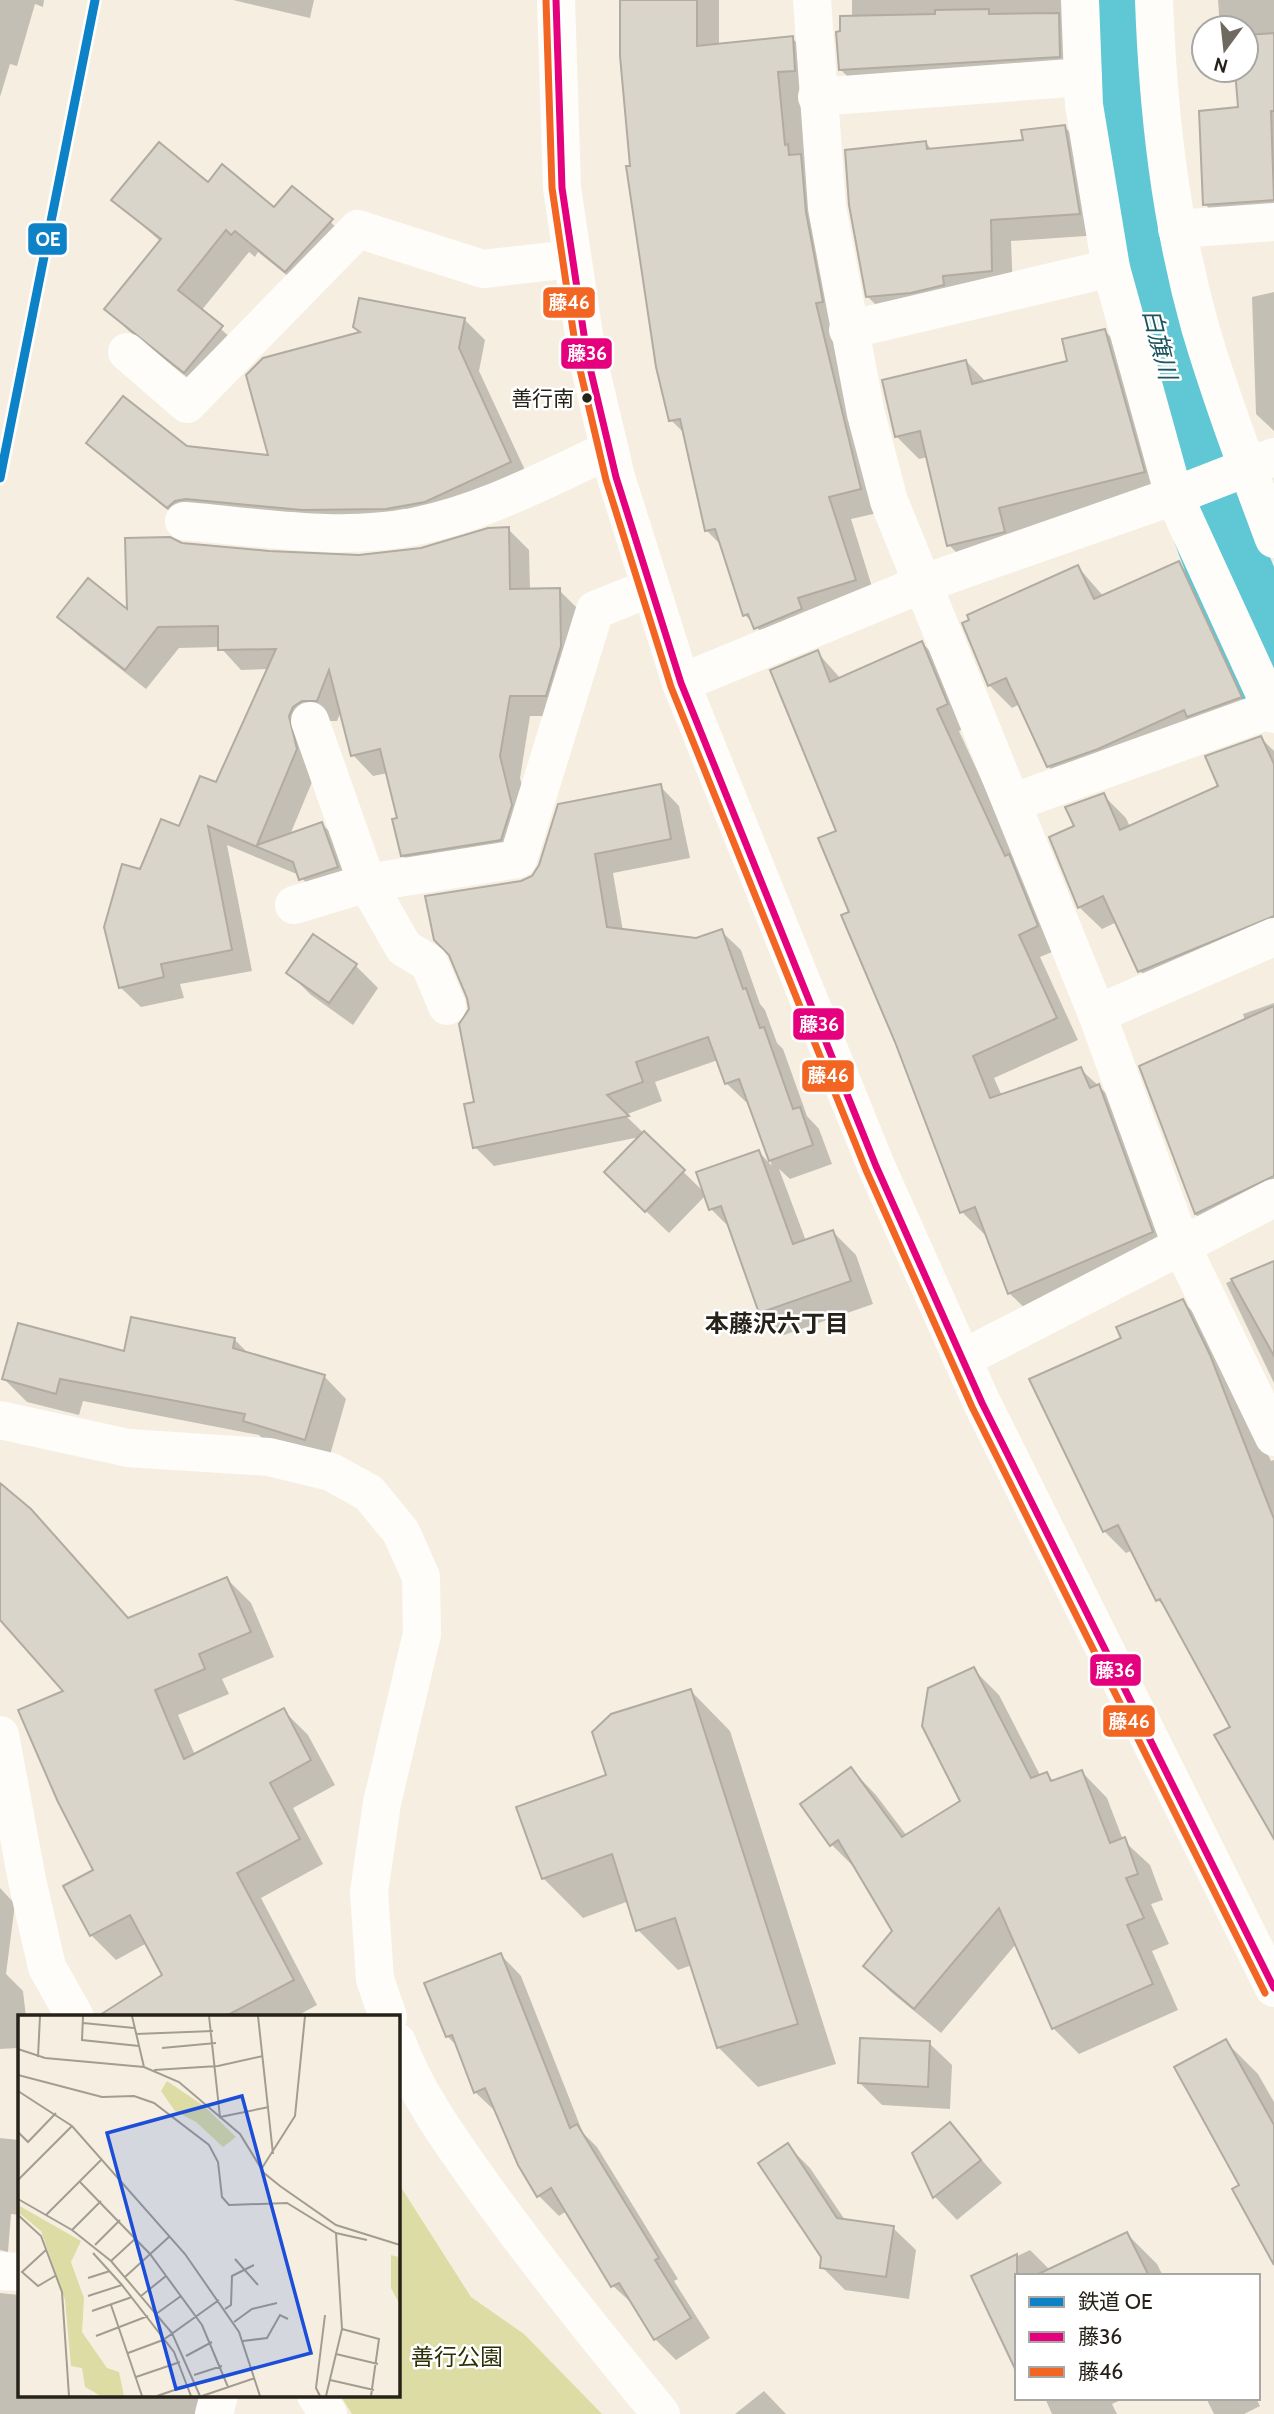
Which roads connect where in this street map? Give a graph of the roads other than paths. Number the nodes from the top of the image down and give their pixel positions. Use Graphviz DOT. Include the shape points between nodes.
graph roads {
  1 [pos="556,0"];
  2 [pos="813,0"];
  3 [pos="1080,0"];
  4 [pos="1154,0"];
  5 [pos="1083,76"];
  6 [pos="817,97"];
  7 [pos="1274,222"];
  8 [pos="1177,229"];
  9 [pos="572,259"];
  10 [pos="1111,268"];
  11 [pos="848,330"];
  12 [pos="127,352"];
  13 [pos="609,450"];
  14 [pos="1252,465"];
  15 [pos="1174,496"];
  16 [pos="184,521"];
  17 [pos="1274,539"];
  18 [pos="922,584"];
  19 [pos="650,588"];
  20 [pos="681,683"];
  21 [pos="1273,711"];
  22 [pos="310,721"];
  23 [pos="1012,803"];
  24 [pos="367,883"];
  25 [pos="294,905"];
  26 [pos="1274,937"];
  27 [pos="447,1006"];
  28 [pos="1097,1014"];
  29 [pos="1274,1198"];
  30 [pos="1181,1245"];
  31 [pos="962,1359"];
  32 [pos="0,1420"];
  33 [pos="1271,1426"];
  34 [pos="0,1736"];
  35 [pos="1274,1989"];
  36 [pos="74,2015"];
  37 [pos="387,2015"];
  38 [pos="399,2048"];
  39 [pos="0,2271"];
  40 [pos="18,2272"];
  41 [pos="219,2396"];
  42 [pos="317,2396"];
  43 [pos="214,2414"];
  44 [pos="328,2414"];
  45 [pos="661,2414"];
  1 -- 9 [label="street" via="562,188"];
  2 -- 6 [label="street"];
  3 -- 5 [label="street"];
  4 -- 8 [label="street" via="1157,97"];
  5 -- 6 [label="street"];
  5 -- 10 [label="street" via="1098,206"];
  6 -- 11 [label="street" via="827,208"];
  7 -- 8 [label="street"];
  8 -- 14 [label="street" via="1200,327"];
  9 -- 12 [label="street" via="483,269 358,229 187,404"];
  9 -- 13 [label="street" via="587,355"];
  10 -- 11 [label="street"];
  10 -- 15 [label="street"];
  11 -- 18 [label="street" via="889,501"];
  13 -- 16 [label="street" via="491,505 416,526 336,534"];
  13 -- 19 [label="street"];
  14 -- 15 [label="street"];
  14 -- 17 [label="street"];
  15 -- 18 [label="street"];
  15 -- 21 [label="street"];
  18 -- 20 [label="street"];
  18 -- 23 [label="street"];
  19 -- 20 [label="street"];
  19 -- 24 [label="street" via="595,610 518,859"];
  20 -- 31 [label="street" via="876,1166"];
  21 -- 23 [label="street"];
  22 -- 24 [label="street"];
  23 -- 28 [label="street"];
  24 -- 25 [label="street"];
  24 -- 27 [label="street" via="404,948 429,963"];
  26 -- 28 [label="street"];
  28 -- 30 [label="street"];
  29 -- 30 [label="street"];
  30 -- 31 [label="street"];
  30 -- 33 [label="street"];
  31 -- 35 [label="street"];
  32 -- 37 [label="street" via="128,1448 269,1457 331,1472 369,1493 401,1532 421,1577 422,1634 382,1802 369,1892 375,1979"];
  34 -- 36 [label="street" via="47,1967"];
  38 -- 45 [label="street" via="461,2155 556,2288"];
  39 -- 40 [label="street"];
  41 -- 43 [label="street"];
  42 -- 44 [label="street"];
}
